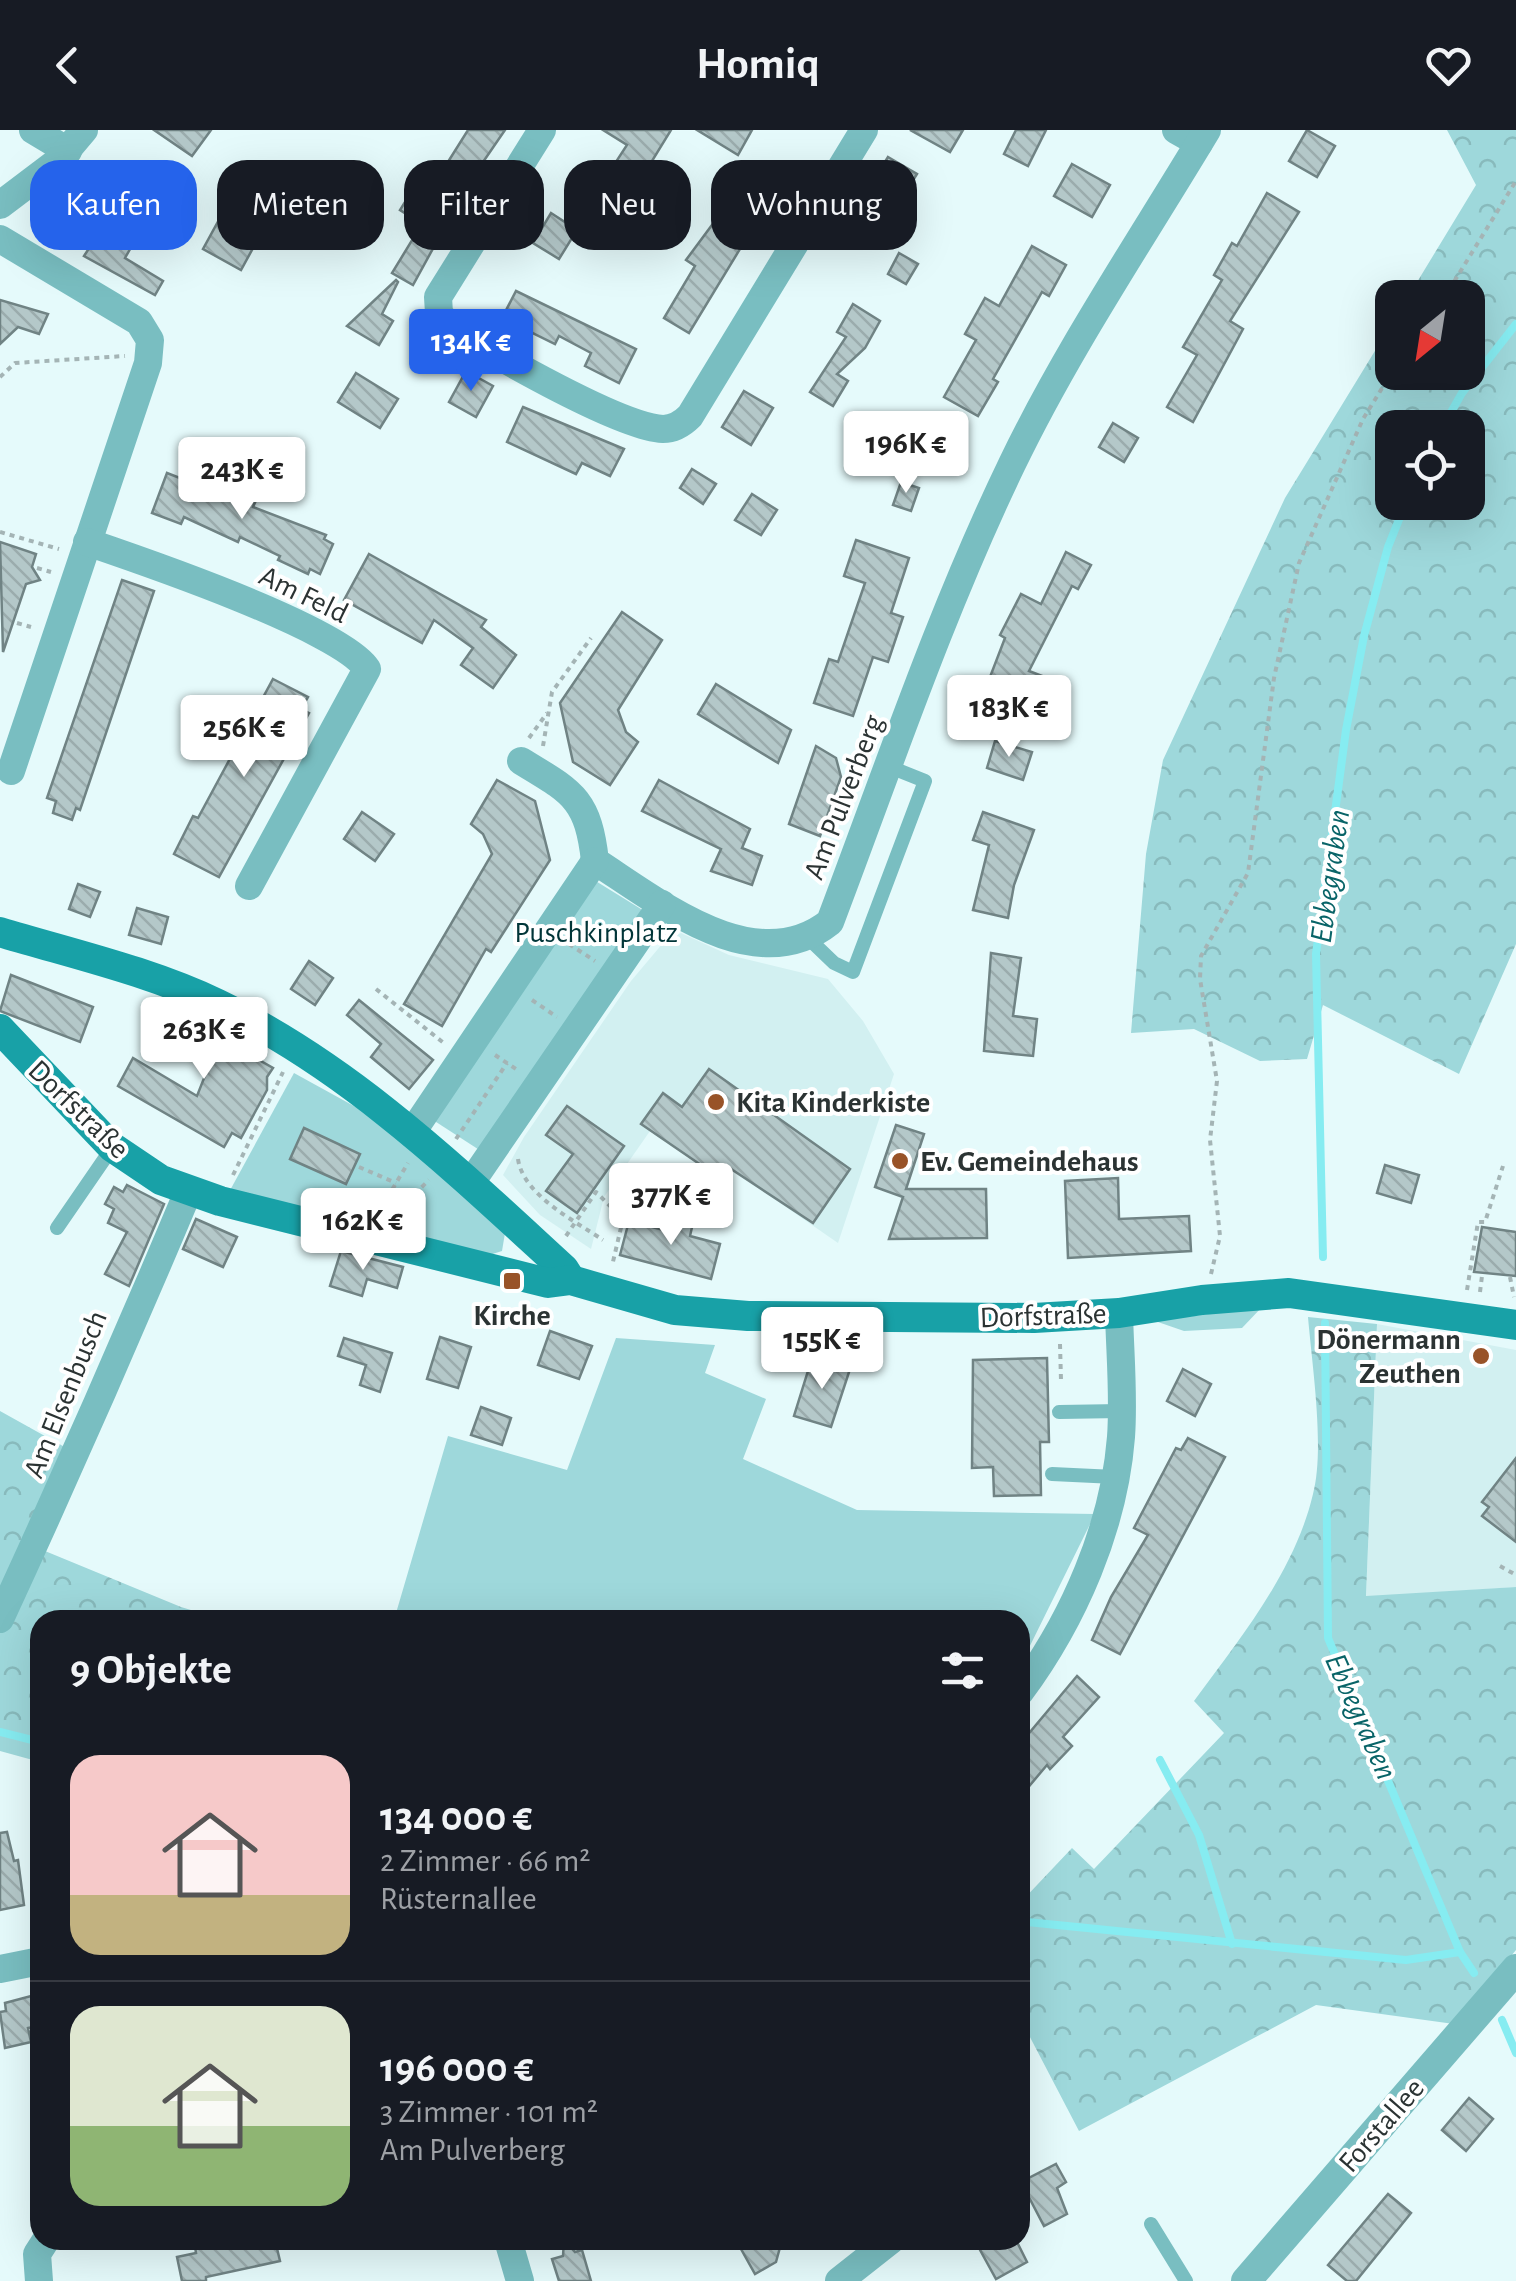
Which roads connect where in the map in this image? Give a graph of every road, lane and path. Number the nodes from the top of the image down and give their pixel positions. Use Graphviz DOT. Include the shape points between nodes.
graph roads {
  1 [pos="32,130"];
  2 [pos="542,130"];
  3 [pos="864,130"];
  4 [pos="1194,134"];
  5 [pos="76,140"];
  6 [pos="1516,181"];
  7 [pos="0,204"];
  8 [pos="0,239"];
  9 [pos="1455,280"];
  10 [pos="148,363"];
  11 [pos="0,377"];
  12 [pos="1381,390"];
  13 [pos="0,532"];
  14 [pos="85,549"];
  15 [pos="17,623"];
  16 [pos="31,627"];
  17 [pos="591,638"];
  18 [pos="549,710"];
  19 [pos="533,730"];
  20 [pos="526,764"];
  21 [pos="890,767"];
  22 [pos="11,771"];
  23 [pos="595,861"];
  24 [pos="249,886"];
  25 [pos="662,904"];
  26 [pos="550,931"];
  27 [pos="0,932"];
  28 [pos="808,939"];
  29 [pos="615,975"];
  30 [pos="512,988"];
  31 [pos="376,989"];
  32 [pos="0,1029"];
  33 [pos="578,1031"];
  34 [pos="296,1050"];
  35 [pos="470,1050"];
  36 [pos="507,1064"];
  37 [pos="541,1086"];
  38 [pos="434,1144"];
  39 [pos="112,1147"];
  40 [pos="1503,1166"];
  41 [pos="360,1167"];
  42 [pos="519,1169"];
  43 [pos="396,1183"];
  44 [pos="470,1184"];
  45 [pos="188,1192"];
  46 [pos="220,1201"];
  47 [pos="576,1222"];
  48 [pos="57,1228"];
  49 [pos="371,1233"];
  50 [pos="563,1239"];
  51 [pos="603,1240"];
  52 [pos="612,1266"];
  53 [pos="1211,1276"];
  54 [pos="1482,1276"];
  55 [pos="1510,1277"];
  56 [pos="571,1280"];
  57 [pos="1481,1286"];
  58 [pos="1466,1299"];
  59 [pos="1515,1310"];
  60 [pos="1119,1313"];
  61 [pos="1060,1339"];
  62 [pos="1061,1380"];
  63 [pos="1120,1411"];
  64 [pos="1060,1412"];
  65 [pos="1052,1474"];
  66 [pos="1115,1477"];
  67 [pos="1500,1566"];
  68 [pos="1516,1575"];
  69 [pos="0,1619"];
  70 [pos="1030,1677"];
  71 [pos="30,1963"];
  72 [pos="0,1969"];
  73 [pos="1516,1969"];
  74 [pos="1152,2224"];
  75 [pos="40,2250"];
  76 [pos="511,2250"];
  77 [pos="878,2250"];
  78 [pos="39,2281"];
  79 [pos="520,2281"];
  80 [pos="839,2281"];
  81 [pos="1186,2281"];
  82 [pos="1246,2281"];
  1 -- 5 [label="street"];
  2 -- 3 [label="street" via="438,297 438,313 450,328 551,382 634,424 667,429 690,416"];
  4 -- 21 [label="street, Am Pulverberg" via="1018,452"];
  5 -- 7 [label="street"];
  6 -- 9 [label="path"];
  8 -- 10 [label="street" via="139,322 150,340"];
  10 -- 11 [label="path" via="132,355 15,363"];
  10 -- 14 [label="street"];
  12 -- 53 [label="path" via="1299,563 1274,678 1248,873 1201,956 1217,1081 1210,1140 1220,1236"];
  13 -- 14 [label="path"];
  14 -- 22 [label="street"];
  14 -- 24 [label="street, Am Feld" via="303,627 361,658 367,669"];
  15 -- 16 [label="path"];
  17 -- 18 [label="path" via="552,692"];
  18 -- 19 [label="path"];
  18 -- 20 [label="path" via="542,750"];
  20 -- 23 [label="street" via="582,803"];
  21 -- 28 [label="street, Am Pulverberg" via="830,922"];
  21 -- 28 [label="lane" via="925,781 854,972"];
  23 -- 25 [label="street"];
  23 -- 26 [label="street"];
  25 -- 28 [label="street" via="753,943 785,946"];
  25 -- 29 [label="street"];
  26 -- 29 [label="path"];
  26 -- 30 [label="street"];
  27 -- 34 [label="main road, Dorfstraße" via="166,982"];
  29 -- 33 [label="street"];
  30 -- 33 [label="path"];
  30 -- 35 [label="street"];
  31 -- 35 [label="path"];
  32 -- 39 [label="main road, Dorfstraße"];
  33 -- 37 [label="street"];
  34 -- 38 [label="main road, Dorfstraße"];
  34 -- 46 [label="path"];
  35 -- 36 [label="path"];
  35 -- 38 [label="street"];
  36 -- 37 [label="path"];
  36 -- 38 [label="path"];
  37 -- 44 [label="street"];
  38 -- 43 [label="path"];
  38 -- 44 [label="main road, Dorfstraße"];
  38 -- 49 [label="path" via="387,1221"];
  39 -- 45 [label="main road, Dorfstraße"];
  39 -- 48 [label="lane"];
  40 -- 58 [label="path" via="1485,1222 1478,1222"];
  41 -- 43 [label="path"];
  42 -- 47 [label="path"];
  43 -- 49 [label="path"];
  44 -- 56 [label="main road, Dorfstraße"];
  45 -- 46 [label="main road, Dorfstraße"];
  45 -- 69 [label="street, Am Elsenbusch"];
  46 -- 49 [label="main road, Dorfstraße"];
  47 -- 50 [label="path"];
  47 -- 51 [label="path"];
  47 -- 52 [label="path" via="596,1192 623,1218"];
  49 -- 56 [label="main road, Dorfstraße" via="548,1282"];
  54 -- 57 [label="path"];
  55 -- 59 [label="path"];
  56 -- 60 [label="main road, Dorfstraße" via="652,1306 717,1315"];
  59 -- 60 [label="main road, Dorfstraße" via="1290,1293"];
  60 -- 63 [label="street"];
  61 -- 62 [label="path"];
  63 -- 64 [label="lane"];
  63 -- 66 [label="street"];
  65 -- 66 [label="lane"];
  66 -- 70 [label="street" via="1081,1586"];
  67 -- 68 [label="path"];
  71 -- 72 [label="street"];
  73 -- 82 [label="street, Forstallee"];
  74 -- 81 [label="lane"];
  75 -- 78 [label="street"];
  76 -- 79 [label="street"];
  77 -- 80 [label="street"];
}
